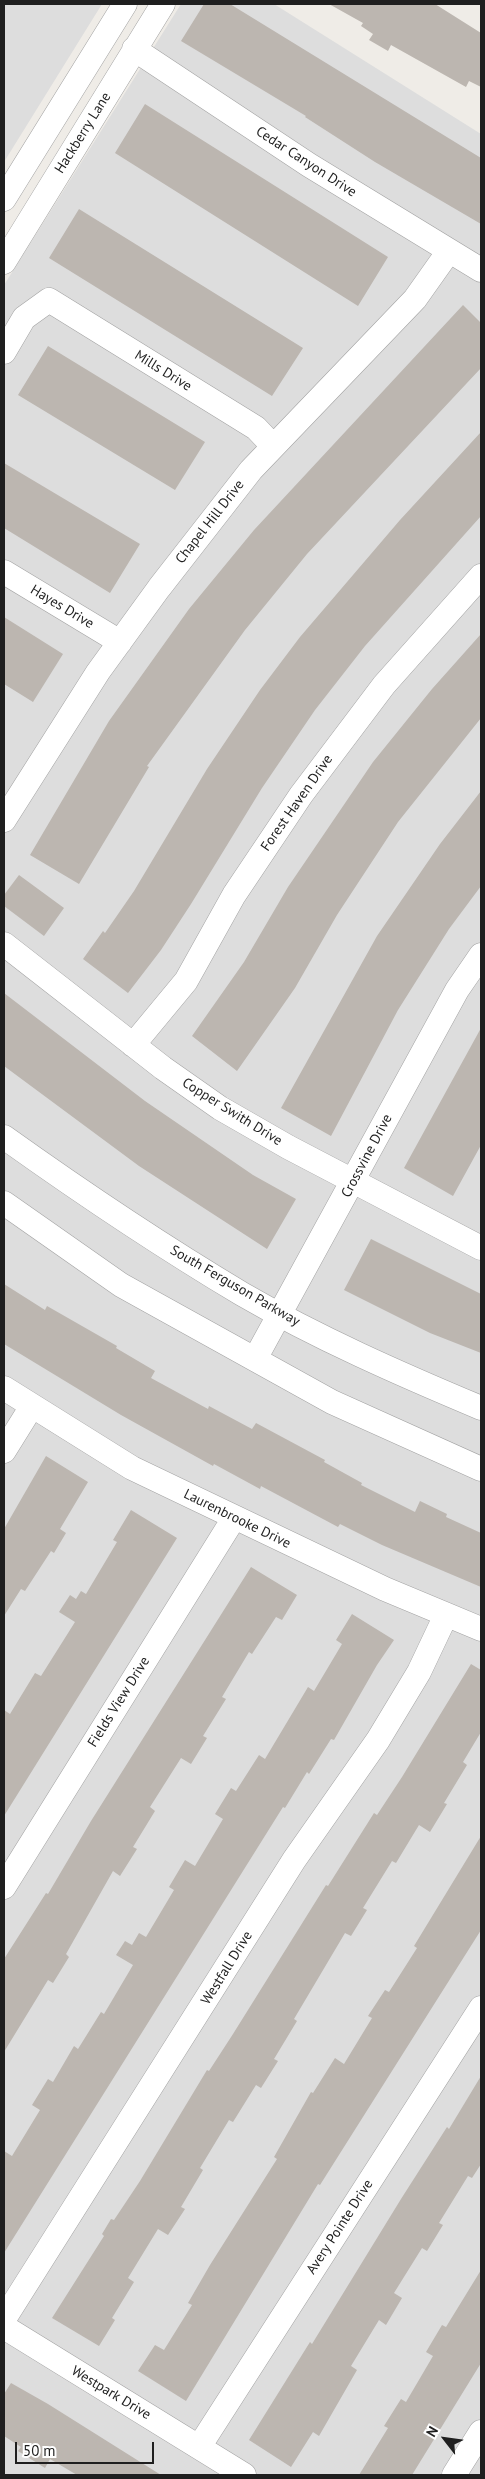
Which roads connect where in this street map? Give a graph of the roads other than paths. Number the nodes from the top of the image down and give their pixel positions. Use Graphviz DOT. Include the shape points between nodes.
graph roads {
  1 [pos="125,4"];
  2 [pos="163,4"];
  3 [pos="134,49"];
  4 [pos="4,199"];
  5 [pos="450,251"];
  6 [pos="4,262"];
  7 [pos="481,270"];
  8 [pos="4,352"];
  9 [pos="273,446"];
  10 [pos="4,572"];
  11 [pos="481,576"];
  12 [pos="120,642"];
  13 [pos="4,820"];
  14 [pos="4,944"];
  15 [pos="481,955"];
  16 [pos="133,1045"];
  17 [pos="4,1136"];
  18 [pos="354,1181"];
  19 [pos="4,1203"];
  20 [pos="481,1248"];
  21 [pos="280,1314"];
  22 [pos="255,1359"];
  23 [pos="4,1388"];
  24 [pos="32,1406"];
  25 [pos="481,1408"];
  26 [pos="4,1451"];
  27 [pos="481,1469"];
  28 [pos="234,1518"];
  29 [pos="446,1614"];
  30 [pos="481,1629"];
  31 [pos="4,1887"];
  32 [pos="481,2008"];
  33 [pos="4,2319"];
  34 [pos="4,2327"];
  35 [pos="481,2432"];
  36 [pos="200,2447"];
  37 [pos="244,2475"];
  38 [pos="454,2475"];
  1 -- 4 [label="street"];
  2 -- 3 [label="street, Hackberry Lane"];
  3 -- 5 [label="street, Cedar Canyon Drive" via="309,165"];
  3 -- 6 [label="street, Hackberry Lane"];
  5 -- 7 [label="street, Cedar Canyon Drive"];
  5 -- 9 [label="street, Chapel Hill Drive" via="415,299"];
  8 -- 9 [label="street, Mills Drive" via="24,318 49,300 256,428"];
  9 -- 12 [label="street, Chapel Hill Drive" via="239,485"];
  10 -- 12 [label="street, Hayes Drive"];
  11 -- 16 [label="street, Forest Haven Drive" via="384,685 301,796 234,895 186,981"];
  12 -- 13 [label="street, Chapel Hill Drive"];
  14 -- 16 [label="street, Copper Swith Drive"];
  15 -- 18 [label="street, Crossvine Drive" via="457,990"];
  16 -- 18 [label="street, Copper Swith Drive" via="220,1108"];
  17 -- 21 [label="street, South Ferguson Parkway" via="98,1204 242,1294"];
  18 -- 20 [label="street, Copper Swith Drive"];
  18 -- 21 [label="street, Crossvine Drive"];
  19 -- 22 [label="street" via="121,1285"];
  21 -- 22 [label="street, Crossvine Drive"];
  21 -- 25 [label="street, South Ferguson Parkway" via="341,1346"];
  22 -- 27 [label="street" via="332,1402"];
  23 -- 24 [label="street, Laurenbrooke Drive"];
  24 -- 26 [label="street"];
  24 -- 28 [label="street, Laurenbrooke Drive" via="132,1468"];
  28 -- 29 [label="street, Laurenbrooke Drive" via="385,1590"];
  28 -- 31 [label="street, Fields View Drive"];
  29 -- 30 [label="street, Laurenbrooke Drive"];
  29 -- 33 [label="street, Westfall Drive" via="419,1672 378,1740 294,1860"];
  32 -- 36 [label="street, Avery Pointe Drive"];
  34 -- 36 [label="street, Westpark Drive"];
  35 -- 38 [label="street"];
  36 -- 37 [label="street, Westpark Drive"];
}
